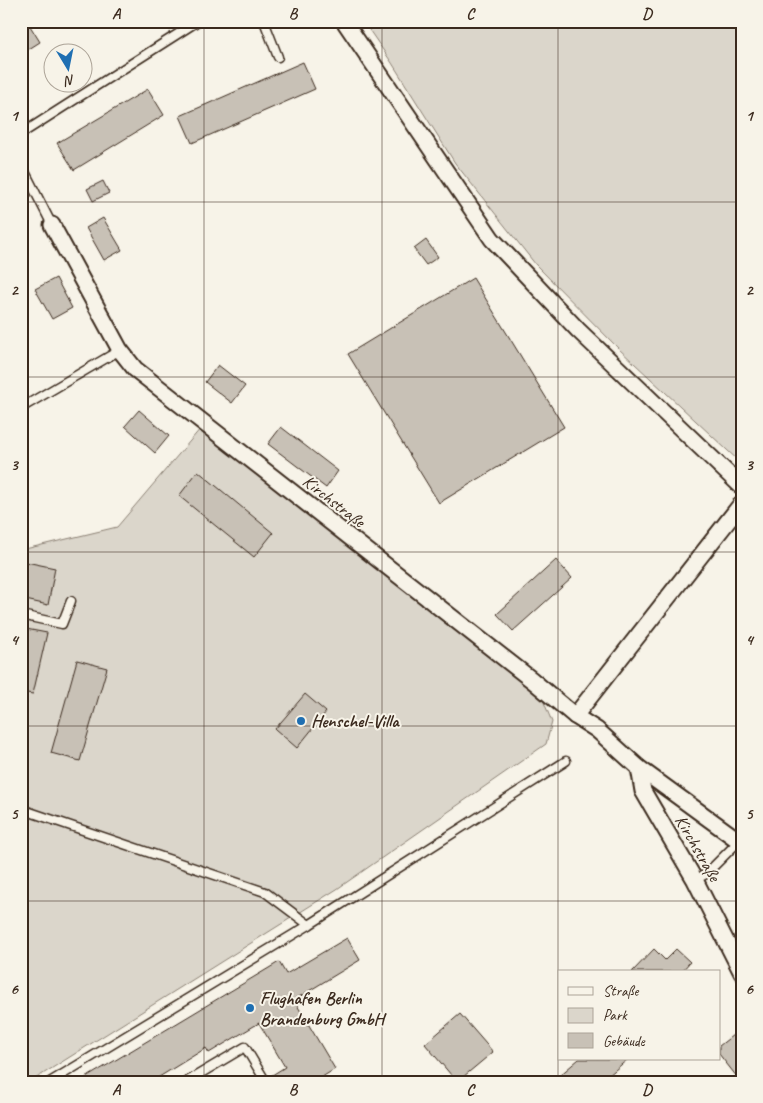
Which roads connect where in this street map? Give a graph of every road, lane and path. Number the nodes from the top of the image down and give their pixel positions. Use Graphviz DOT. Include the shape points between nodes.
graph roads {
  1 [pos="198,21"];
  2 [pos="264,21"];
  3 [pos="344,21"];
  4 [pos="278,57"];
  5 [pos="21,134"];
  6 [pos="21,164"];
  7 [pos="52,225"];
  8 [pos="120,350"];
  9 [pos="21,408"];
  10 [pos="742,487"];
  11 [pos="742,503"];
  12 [pos="71,601"];
  13 [pos="21,615"];
  14 [pos="575,716"];
  15 [pos="566,761"];
  16 [pos="639,768"];
  17 [pos="21,810"];
  18 [pos="740,842"];
  19 [pos="695,880"];
  20 [pos="309,925"];
  21 [pos="742,973"];
  22 [pos="50,1082"];
  23 [pos="186,1082"];
  24 [pos="266,1082"];
  1 -- 5 [label="lane"];
  2 -- 4 [label="lane"];
  3 -- 10 [label="street" via="492,239 578,330"];
  6 -- 7 [label="lane"];
  7 -- 8 [label="street, Kirchstraße"];
  8 -- 9 [label="lane"];
  8 -- 14 [label="street, Kirchstraße" via="135,369"];
  11 -- 14 [label="street"];
  12 -- 13 [label="lane" via="62,624"];
  14 -- 16 [label="street, Kirchstraße" via="597,730"];
  15 -- 20 [label="lane"];
  16 -- 18 [label="street, Kirchstraße"];
  16 -- 19 [label="street, Kirchstraße" via="644,791"];
  17 -- 20 [label="lane" via="265,892"];
  18 -- 19 [label="lane" via="706,874"];
  19 -- 21 [label="street, Kirchstraße"];
  20 -- 22 [label="lane"];
  23 -- 24 [label="lane" via="245,1047"];
}
